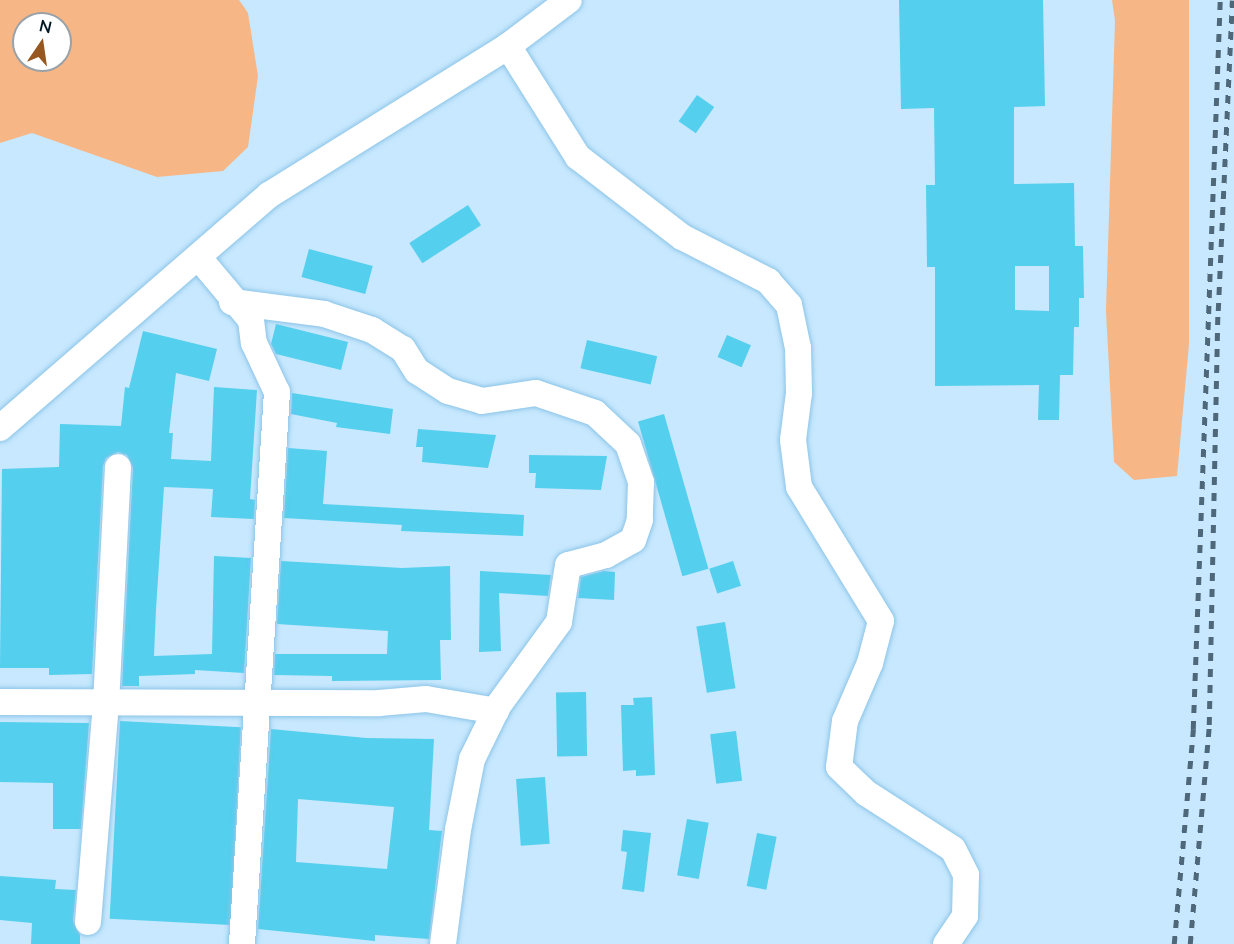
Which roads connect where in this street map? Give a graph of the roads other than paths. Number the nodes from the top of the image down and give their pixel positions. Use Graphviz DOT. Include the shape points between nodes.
graph roads {
  1 [pos="569,0"];
  2 [pos="508,46"];
  3 [pos="199,258"];
  4 [pos="232,302"];
  5 [pos="0,428"];
  6 [pos="118,467"];
  7 [pos="255,701"];
  8 [pos="0,702"];
  9 [pos="106,704"];
  10 [pos="496,711"];
  11 [pos="88,922"];
  12 [pos="242,944"];
  13 [pos="443,944"];
  14 [pos="946,944"];
  1 -- 2 [label="street"];
  2 -- 3 [label="street" via="269,195"];
  2 -- 14 [label="street" via="578,158 682,237 768,281 789,305 798,348 799,393 793,440 799,487 881,621 870,663 845,721 839,767 866,793 953,849 966,874 965,916"];
  3 -- 4 [label="street"];
  3 -- 5 [label="street"];
  4 -- 7 [label="street" via="250,320 254,343 277,392"];
  4 -- 10 [label="street" via="324,314 372,330 403,349 417,371 448,391 482,401 536,393 595,413 628,444 641,482 640,520 633,540 606,555 568,565 559,622"];
  6 -- 9 [label="street"];
  7 -- 9 [label="street"];
  7 -- 10 [label="street" via="379,703 426,699"];
  7 -- 12 [label="street"];
  8 -- 9 [label="street"];
  9 -- 11 [label="street"];
  10 -- 13 [label="street" via="472,759"];
}
